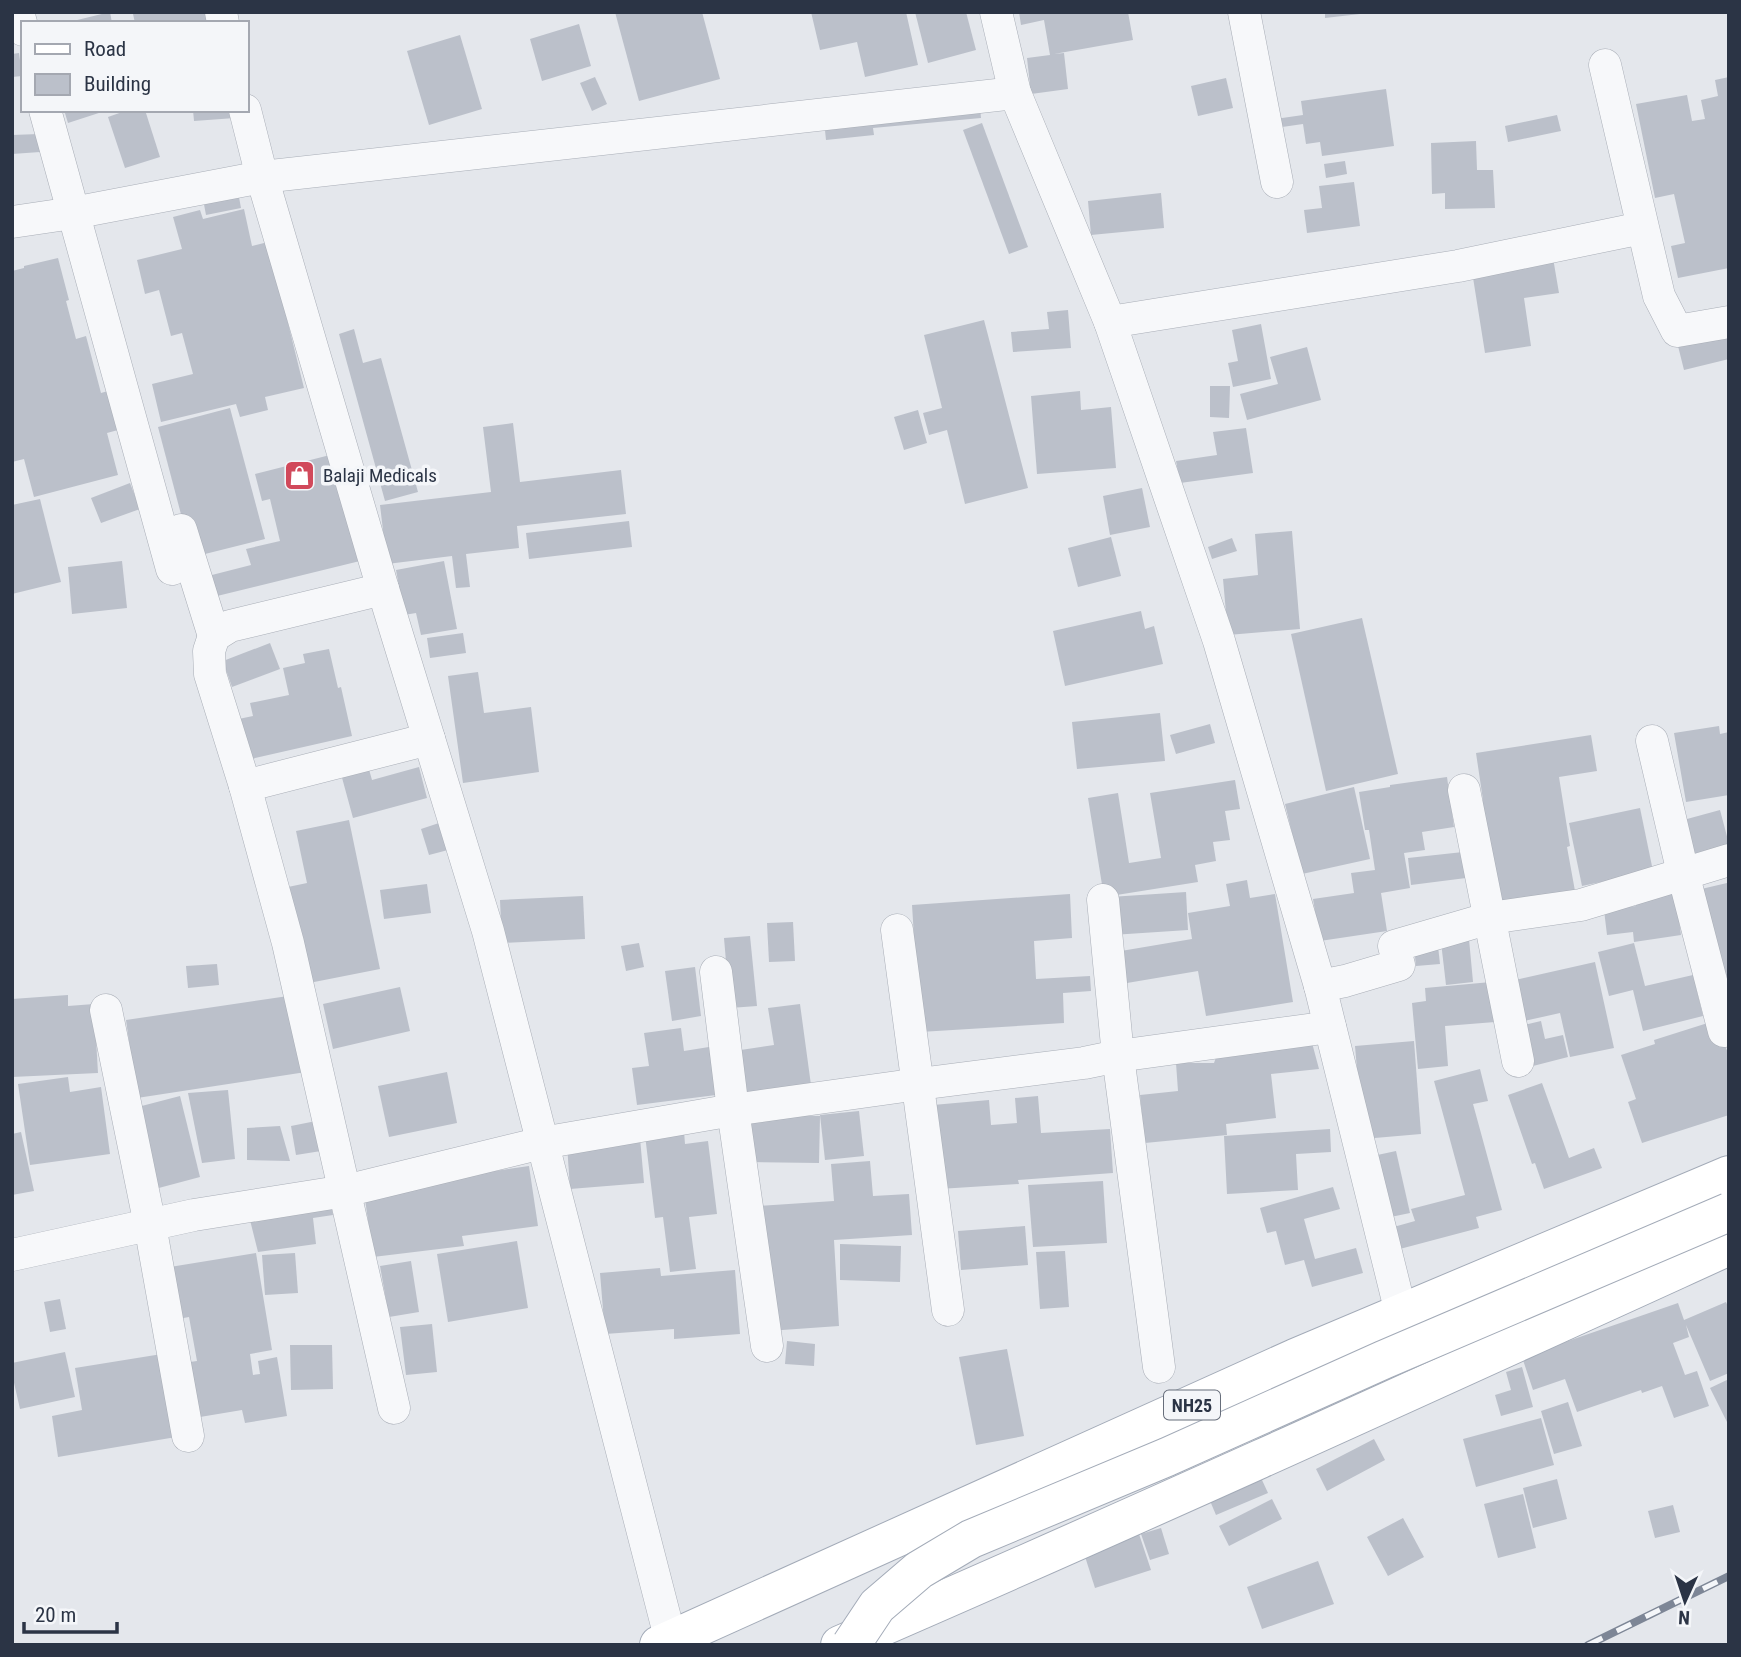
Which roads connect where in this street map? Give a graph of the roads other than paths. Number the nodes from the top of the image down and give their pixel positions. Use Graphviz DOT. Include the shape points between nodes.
graph roads {
  1 [pos="1244,12"];
  2 [pos="999,13"];
  3 [pos="1605,65"];
  4 [pos="1015,93"];
  5 [pos="46,112"];
  6 [pos="246,112"];
  7 [pos="262,177"];
  8 [pos="1277,182"];
  9 [pos="12,222"];
  10 [pos="83,222"];
  11 [pos="1642,228"];
  12 [pos="1110,322"];
  13 [pos="1729,322"];
  14 [pos="172,569"];
  15 [pos="383,589"];
  16 [pos="214,636"];
  17 [pos="429,739"];
  18 [pos="1652,741"];
  19 [pos="246,786"];
  20 [pos="1464,790"];
  21 [pos="1729,860"];
  22 [pos="1683,873"];
  23 [pos="1103,900"];
  24 [pos="1490,918"];
  25 [pos="897,930"];
  26 [pos="716,972"];
  27 [pos="1320,986"];
  28 [pos="106,1010"];
  29 [pos="1330,1027"];
  30 [pos="1724,1031"];
  31 [pos="1118,1056"];
  32 [pos="1518,1061"];
  33 [pos="919,1084"];
  34 [pos="733,1110"];
  35 [pos="542,1143"];
  36 [pos="1729,1175"];
  37 [pos="345,1191"];
  38 [pos="1729,1212"];
  39 [pos="150,1225"];
  40 [pos="1729,1245"];
  41 [pos="12,1255"];
  42 [pos="948,1310"];
  43 [pos="1401,1313"];
  44 [pos="767,1346"];
  45 [pos="1159,1367"];
  46 [pos="394,1408"];
  47 [pos="188,1436"];
  48 [pos="667,1643"];
  49 [pos="840,1645"];
  50 [pos="851,1645"];
  1 -- 8 [label="street"];
  2 -- 4 [label="street"];
  3 -- 11 [label="street"];
  4 -- 7 [label="street"];
  4 -- 12 [label="street"];
  5 -- 10 [label="street"];
  6 -- 7 [label="street"];
  7 -- 10 [label="street"];
  7 -- 15 [label="street"];
  9 -- 10 [label="street"];
  10 -- 14 [label="street"];
  10 -- 16 [label="street"];
  11 -- 12 [label="street" via="1458,266"];
  11 -- 13 [label="street" via="1659,296 1677,331"];
  12 -- 27 [label="street" via="1219,641"];
  15 -- 16 [label="street" via="230,626"];
  15 -- 17 [label="street"];
  16 -- 19 [label="street" via="210,674"];
  17 -- 19 [label="street"];
  17 -- 35 [label="street" via="488,931"];
  18 -- 22 [label="street"];
  19 -- 37 [label="street" via="288,943"];
  20 -- 24 [label="street"];
  21 -- 22 [label="street"];
  22 -- 24 [label="street" via="1581,905"];
  22 -- 30 [label="street"];
  23 -- 31 [label="street"];
  24 -- 27 [label="street" via="1394,946 1399,965"];
  24 -- 32 [label="street"];
  25 -- 33 [label="street"];
  26 -- 34 [label="street"];
  27 -- 29 [label="street"];
  28 -- 39 [label="street"];
  29 -- 31 [label="street"];
  29 -- 43 [label="street"];
  31 -- 33 [label="street"];
  31 -- 45 [label="street"];
  33 -- 34 [label="street"];
  33 -- 42 [label="street"];
  34 -- 35 [label="street"];
  34 -- 44 [label="street"];
  35 -- 37 [label="street"];
  35 -- 48 [label="street"];
  36 -- 43 [label="main road, NH25"];
  37 -- 39 [label="street"];
  37 -- 46 [label="street"];
  38 -- 50 [label="main road, bridge" via="971,1539 919,1570 877,1606"];
  39 -- 41 [label="street"];
  39 -- 47 [label="street"];
  40 -- 49 [label="main road"];
  43 -- 48 [label="main road, NH25"];
}
